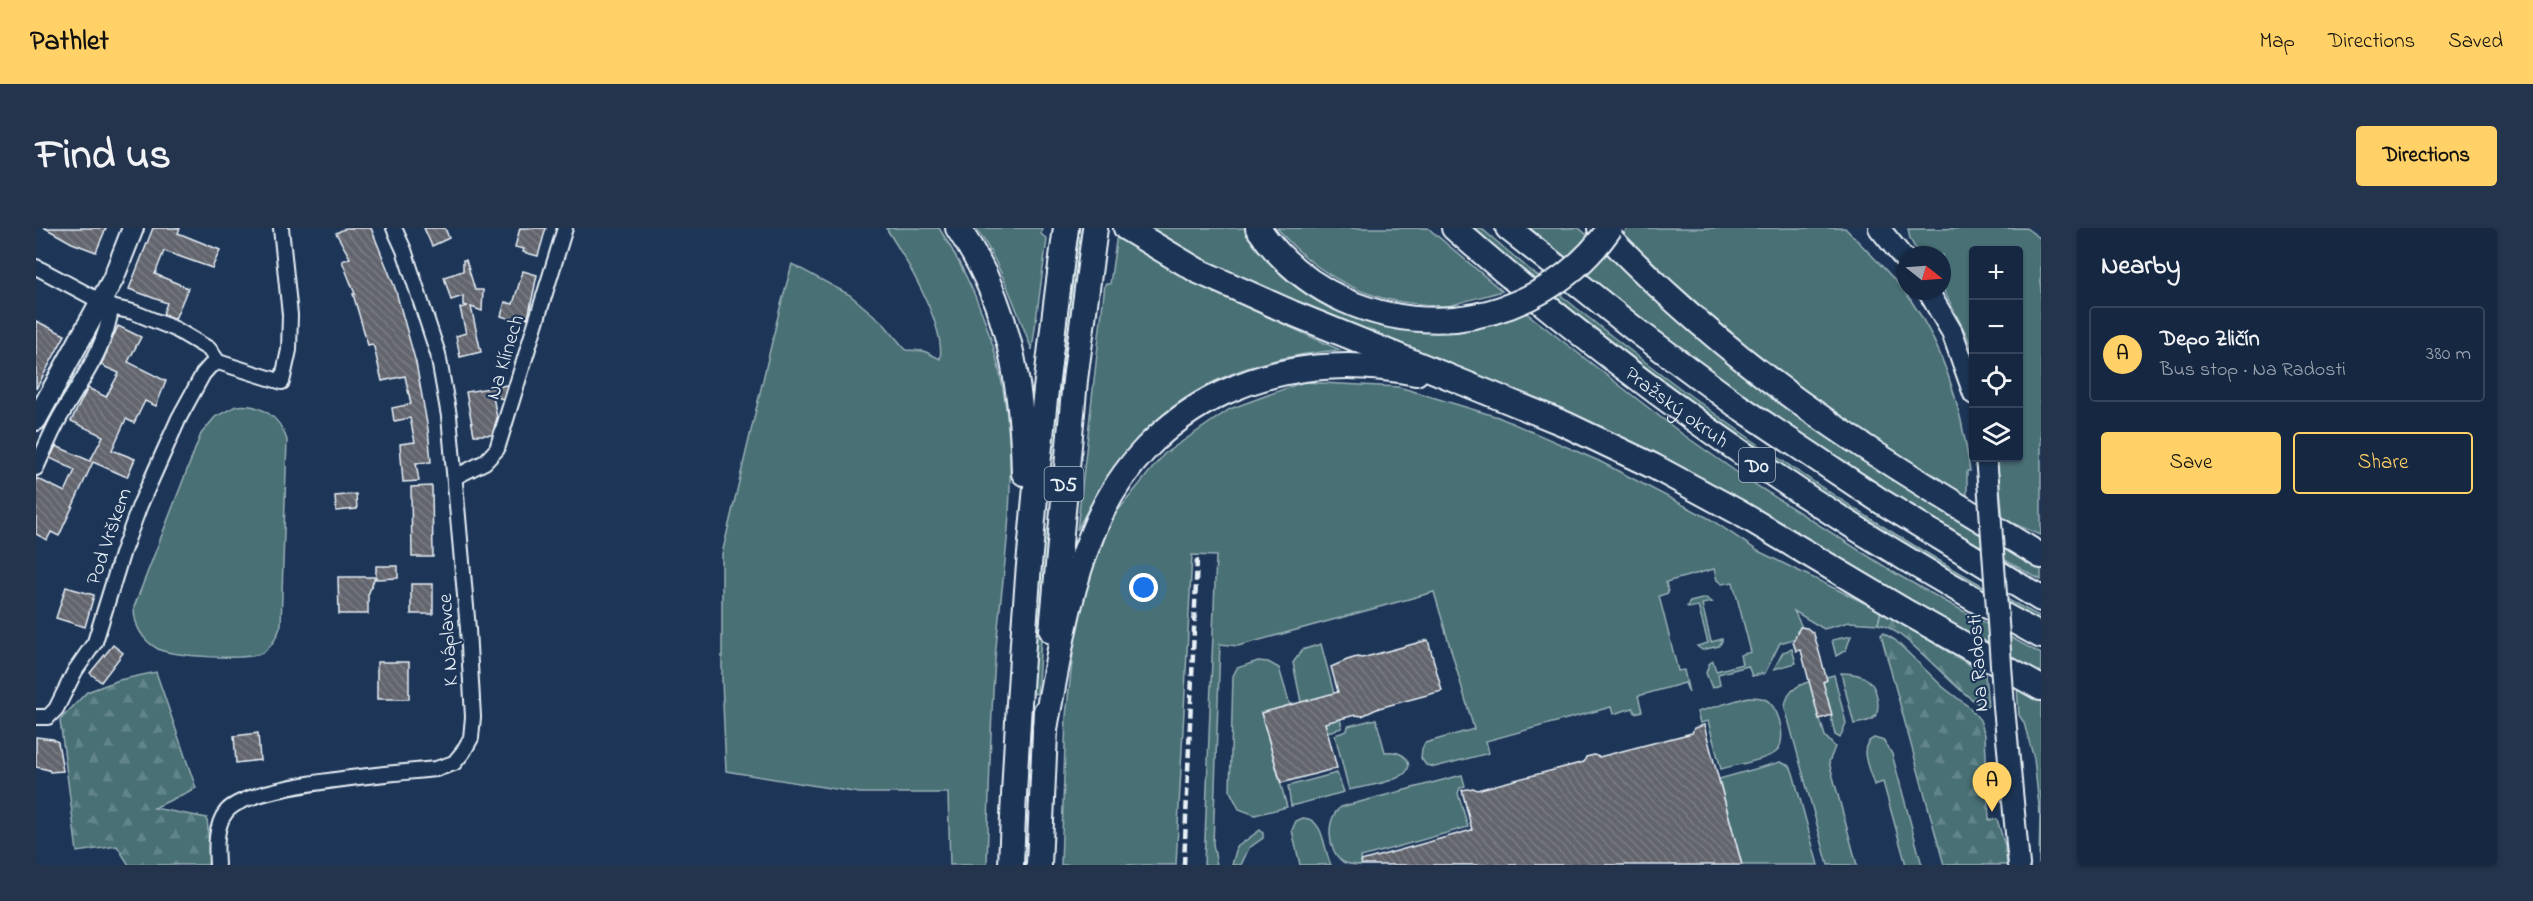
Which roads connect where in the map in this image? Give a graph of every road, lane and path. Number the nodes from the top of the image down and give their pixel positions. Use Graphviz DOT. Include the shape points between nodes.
graph roads {
  1 [pos="133,228"];
  2 [pos="281,228"];
  3 [pos="394,228"];
  4 [pos="565,228"];
  5 [pos="958,228"];
  6 [pos="1066,228"];
  7 [pos="1126,228"];
  8 [pos="1258,228"];
  9 [pos="1454,228"];
  10 [pos="1508,228"];
  11 [pos="1591,228"];
  12 [pos="1600,228"];
  13 [pos="1610,228"];
  14 [pos="1879,228"];
  15 [pos="1094,235"];
  16 [pos="1897,250"];
  17 [pos="1630,259"];
  18 [pos="36,267"];
  19 [pos="1933,300"];
  20 [pos="106,304"];
  21 [pos="218,362"];
  22 [pos="1969,380"];
  23 [pos="1515,404"];
  24 [pos="36,420"];
  25 [pos="1986,462"];
  26 [pos="36,468"];
  27 [pos="455,477"];
  28 [pos="1970,512"];
  29 [pos="2041,542"];
  30 [pos="2041,555"];
  31 [pos="2041,599"];
  32 [pos="1026,601"];
  33 [pos="2041,636"];
  34 [pos="2041,686"];
  35 [pos="36,717"];
  36 [pos="1046,728"];
  37 [pos="217,865"];
  38 [pos="1011,865"];
  39 [pos="1039,865"];
  40 [pos="2019,865"];
  1 -- 20 [label="main road"];
  2 -- 21 [label="street" via="290,315 289,350 282,382"];
  3 -- 27 [label="street, K Náplavce" via="438,354"];
  4 -- 27 [label="street, Na Klínech" via="497,449 485,462"];
  5 -- 32 [label="highway" via="988,281 1013,351 1022,432"];
  6 -- 32 [label="highway, D5" via="1045,390"];
  7 -- 23 [label="highway" via="1198,271"];
  8 -- 13 [label="highway, bridge" via="1294,269 1320,288 1342,300 1395,317 1426,321 1455,320 1503,309 1548,288 1580,264"];
  9 -- 33 [label="highway, Pražský okruh / D0" via="1594,346 1756,464 1897,555"];
  10 -- 31 [label="highway, Pražský okruh / D0" via="1636,331 1738,406 1870,494"];
  11 -- 17 [label="highway"];
  12 -- 17 [label="highway"];
  14 -- 16 [label="main road"];
  15 -- 36 [label="highway, D5" via="1066,464"];
  17 -- 28 [label="highway" via="1785,392 1861,445"];
  18 -- 20 [label="street"];
  19 -- 22 [label="main road" via="1952,333"];
  20 -- 21 [label="street" via="175,329 209,349"];
  20 -- 24 [label="main road"];
  20 -- 26 [label="street" via="110,323"];
  21 -- 35 [label="street, Pod Vrškem" via="202,374 140,506 96,642 75,671 56,709 48,717"];
  23 -- 34 [label="highway" via="1603,441 1687,484"];
  23 -- 36 [label="highway" via="1427,375 1334,364 1258,378 1186,415 1139,457 1092,531 1071,600"];
  25 -- 40 [label="main road, Na Radosti, bridge"];
  27 -- 37 [label="street, K Náplavce" via="473,717 471,738 464,752 454,763 436,769 306,783 238,802 227,810 220,823"];
  28 -- 29 [label="highway"];
  28 -- 30 [label="highway"];
  32 -- 38 [label="highway, D5"];
  36 -- 39 [label="highway, D5"];
}
